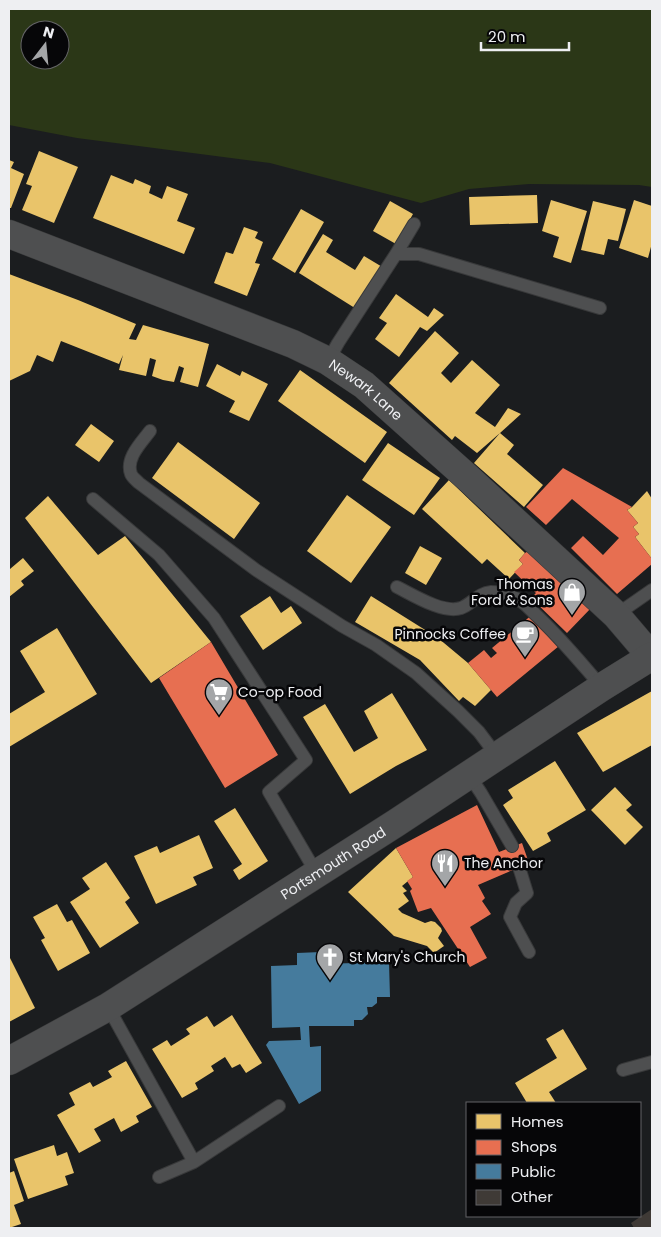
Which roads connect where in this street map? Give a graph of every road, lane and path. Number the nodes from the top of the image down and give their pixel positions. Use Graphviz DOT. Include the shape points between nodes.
graph roads {
  1 [pos="414,224"];
  2 [pos="9,234"];
  3 [pos="396,254"];
  4 [pos="600,308"];
  5 [pos="328,361"];
  6 [pos="150,431"];
  7 [pos="93,498"];
  8 [pos="397,587"];
  9 [pos="652,590"];
  10 [pos="616,615"];
  11 [pos="652,656"];
  12 [pos="602,687"];
  13 [pos="497,756"];
  14 [pos="469,775"];
  15 [pos="512,846"];
  16 [pos="519,867"];
  17 [pos="317,874"];
  18 [pos="529,952"];
  19 [pos="108,1007"];
  20 [pos="9,1061"];
  21 [pos="652,1062"];
  22 [pos="623,1070"];
  23 [pos="279,1106"];
  24 [pos="194,1162"];
  25 [pos="160,1177"];
  1 -- 3 [label="lane"];
  2 -- 5 [label="main road, Newark Lane" via="293,344"];
  3 -- 4 [label="lane" via="419,254"];
  3 -- 5 [label="lane"];
  5 -- 10 [label="main road, Newark Lane" via="364,385"];
  6 -- 13 [label="lane" via="132,456 130,465 131,475 139,483 256,570 416,673 479,732"];
  7 -- 17 [label="lane" via="159,555 214,618 306,760 268,792"];
  8 -- 12 [label="lane" via="451,610 462,608 489,592 512,596 547,625"];
  9 -- 10 [label="lane"];
  10 -- 11 [label="main road, Newark Lane"];
  11 -- 12 [label="main road, Portsmouth Road"];
  12 -- 13 [label="main road, Portsmouth Road"];
  13 -- 14 [label="main road, Portsmouth Road"];
  14 -- 15 [label="lane"];
  14 -- 17 [label="main road, Portsmouth Road"];
  16 -- 18 [label="lane" via="527,893 516,903 510,917"];
  17 -- 19 [label="main road, Portsmouth Road"];
  19 -- 20 [label="main road, Portsmouth Road"];
  19 -- 24 [label="lane"];
  21 -- 22 [label="lane"];
  23 -- 24 [label="lane"];
  24 -- 25 [label="lane"];
}
